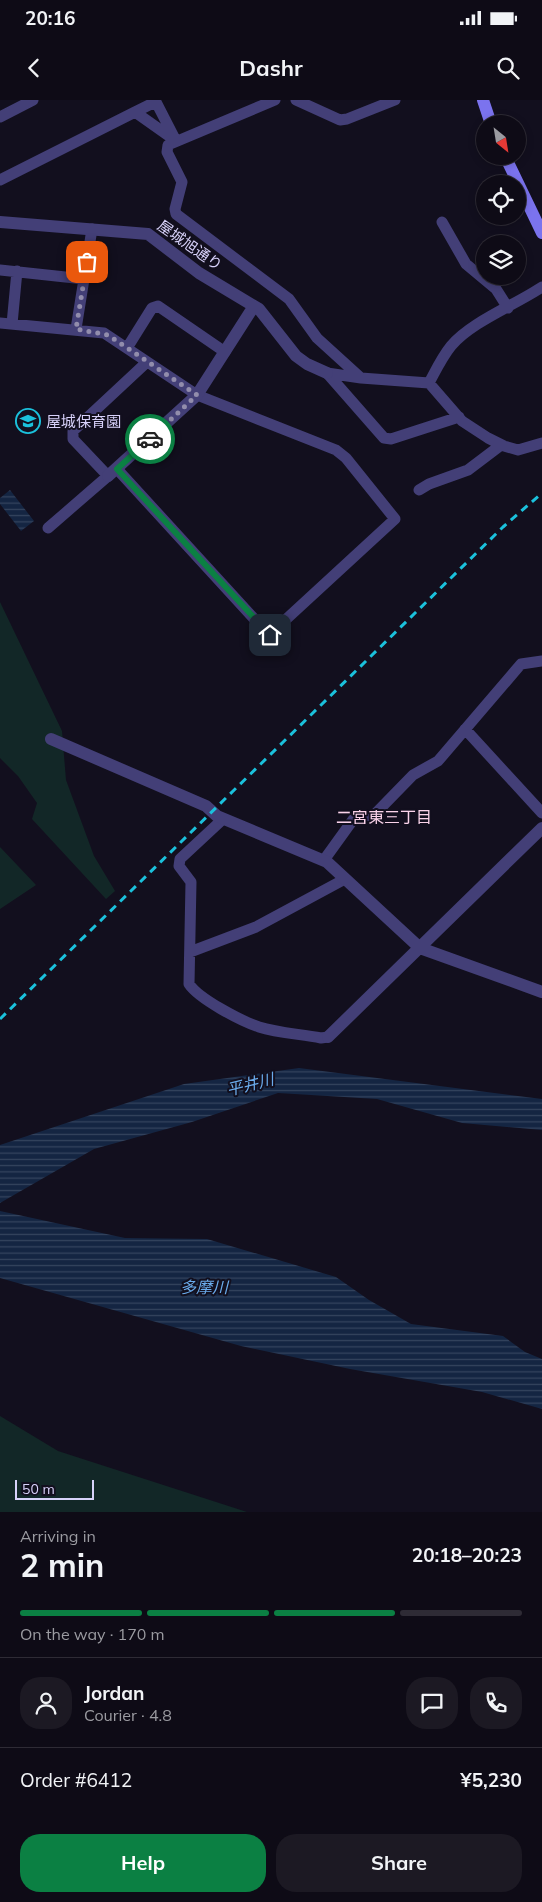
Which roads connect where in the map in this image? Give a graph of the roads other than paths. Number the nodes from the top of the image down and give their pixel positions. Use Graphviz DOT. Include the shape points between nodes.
graph roads {
  1 [pos="33,100"];
  2 [pos="275,100"];
  3 [pos="296,100"];
  4 [pos="395,100"];
  5 [pos="483,100"];
  6 [pos="155,101"];
  7 [pos="135,112"];
  8 [pos="488,115"];
  9 [pos="0,117"];
  10 [pos="176,141"];
  11 [pos="509,165"];
  12 [pos="0,180"];
  13 [pos="0,222"];
  14 [pos="442,222"];
  15 [pos="92,229"];
  16 [pos="542,233"];
  17 [pos="0,270"];
  18 [pos="17,271"];
  19 [pos="84,279"];
  20 [pos="542,287"];
  21 [pos="254,306"];
  22 [pos="508,308"];
  23 [pos="0,323"];
  24 [pos="12,324"];
  25 [pos="76,329"];
  26 [pos="127,348"];
  27 [pos="225,352"];
  28 [pos="147,362"];
  29 [pos="327,373"];
  30 [pos="361,378"];
  31 [pos="429,382"];
  32 [pos="197,395"];
  33 [pos="458,417"];
  34 [pos="542,443"];
  35 [pos="501,445"];
  36 [pos="112,473"];
  37 [pos="419,490"];
  38 [pos="48,528"];
  39 [pos="542,661"];
  40 [pos="465,730"];
  41 [pos="52,739"];
  42 [pos="542,813"];
  43 [pos="223,819"];
  44 [pos="542,828"];
  45 [pos="324,860"];
  46 [pos="346,879"];
  47 [pos="420,948"];
  48 [pos="190,952"];
  49 [pos="542,992"];
  50 [pos="328,1037"];
  1 -- 9 [label="street"];
  2 -- 10 [label="street"];
  3 -- 4 [label="street" via="340,120"];
  5 -- 8 [label="main road"];
  6 -- 7 [label="street"];
  6 -- 10 [label="street"];
  7 -- 10 [label="street"];
  7 -- 12 [label="street"];
  10 -- 30 [label="street" via="168,145 167,152 182,182 176,214 289,299 317,338"];
  11 -- 16 [label="main road"];
  13 -- 15 [label="street, 屋城旭通り"];
  14 -- 22 [label="street" via="466,264 496,289"];
  15 -- 19 [label="street"];
  15 -- 21 [label="street, 屋城旭通り" via="148,234 198,273"];
  17 -- 18 [label="street"];
  18 -- 19 [label="street"];
  18 -- 24 [label="street"];
  19 -- 25 [label="street"];
  20 -- 22 [label="street"];
  21 -- 27 [label="street"];
  21 -- 29 [label="street, 屋城旭通り" via="296,356"];
  22 -- 31 [label="street" via="456,340"];
  23 -- 24 [label="street"];
  24 -- 25 [label="street"];
  25 -- 26 [label="street" via="104,333"];
  26 -- 27 [label="street" via="152,308 158,306"];
  26 -- 28 [label="street"];
  27 -- 32 [label="street"];
  28 -- 32 [label="street"];
  28 -- 36 [label="street" via="73,431 73,439"];
  29 -- 30 [label="street"];
  29 -- 33 [label="street" via="384,438 392,439"];
  30 -- 31 [label="street"];
  31 -- 33 [label="street"];
  32 -- 36 [label="street"];
  32 -- 36 [label="street" via="336,450 346,458 394,519 270,635"];
  33 -- 35 [label="street"];
  34 -- 35 [label="street" via="518,450"];
  35 -- 37 [label="street" via="468,470"];
  36 -- 38 [label="street"];
  39 -- 40 [label="street" via="521,664"];
  40 -- 42 [label="street"];
  40 -- 45 [label="street" via="438,761 413,775 374,815 356,818"];
  41 -- 43 [label="street" via="206,806"];
  43 -- 45 [label="street"];
  43 -- 48 [label="street" via="180,859 179,866 191,882"];
  44 -- 47 [label="street"];
  45 -- 46 [label="street"];
  46 -- 47 [label="street"];
  46 -- 48 [label="street" via="256,927"];
  47 -- 49 [label="street"];
  47 -- 50 [label="street"];
  48 -- 50 [label="street" via="189,984 216,1006 258,1027"];
}
